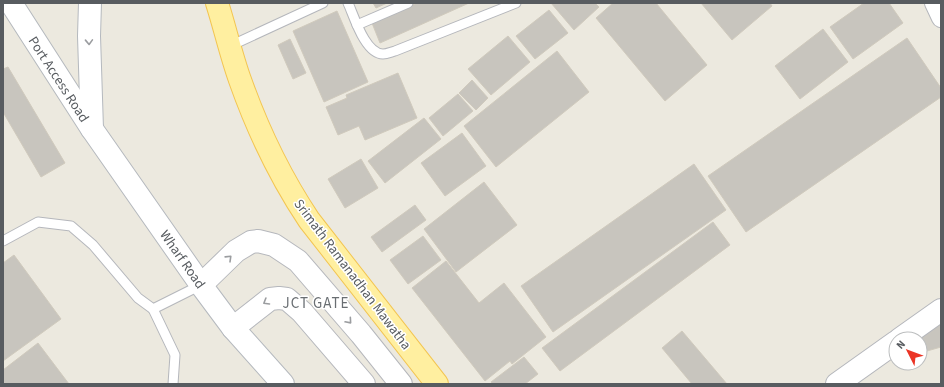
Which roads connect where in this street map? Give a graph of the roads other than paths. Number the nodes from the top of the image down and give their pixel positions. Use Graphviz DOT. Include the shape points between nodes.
graph roads {
  1 [pos="11,3"];
  2 [pos="90,3"];
  3 [pos="217,3"];
  4 [pos="323,3"];
  5 [pos="348,3"];
  6 [pos="408,3"];
  7 [pos="516,3"];
  8 [pos="934,3"];
  9 [pos="941,18"];
  10 [pos="357,25"];
  11 [pos="230,46"];
  12 [pos="92,129"];
  13 [pos="3,242"];
  14 [pos="201,285"];
  15 [pos="153,309"];
  16 [pos="941,310"];
  17 [pos="233,328"];
  18 [pos="911,331"];
  19 [pos="888,348"];
  20 [pos="173,384"];
  21 [pos="283,384"];
  22 [pos="364,384"];
  23 [pos="401,384"];
  24 [pos="437,384"];
  25 [pos="837,384"];
  1 -- 12 [label="main road, Port Access Road"];
  2 -- 12 [label="main road, Port Access Road, one-way"];
  3 -- 11 [label="main road, Srimath Ramanadhan Mawatha"];
  4 -- 11 [label="lane"];
  5 -- 10 [label="lane"];
  6 -- 10 [label="lane"];
  7 -- 10 [label="lane" via="382,54 372,50"];
  8 -- 9 [label="street"];
  11 -- 24 [label="main road, Srimath Ramanadhan Mawatha" via="243,86 290,192"];
  12 -- 14 [label="main road, Wharf Road"];
  13 -- 15 [label="lane" via="38,222 71,226 93,245 138,298"];
  14 -- 15 [label="lane"];
  14 -- 17 [label="main road, Wharf Road"];
  14 -- 23 [label="main road, one-way" via="236,252 251,242 274,245 298,261"];
  15 -- 20 [label="lane" via="176,355"];
  16 -- 18 [label="main road"];
  17 -- 21 [label="main road, Wharf Road"];
  22 -- 17 [label="main road, one-way" via="302,312 287,300 270,299"];
  19 -- 25 [label="main road"];
}
